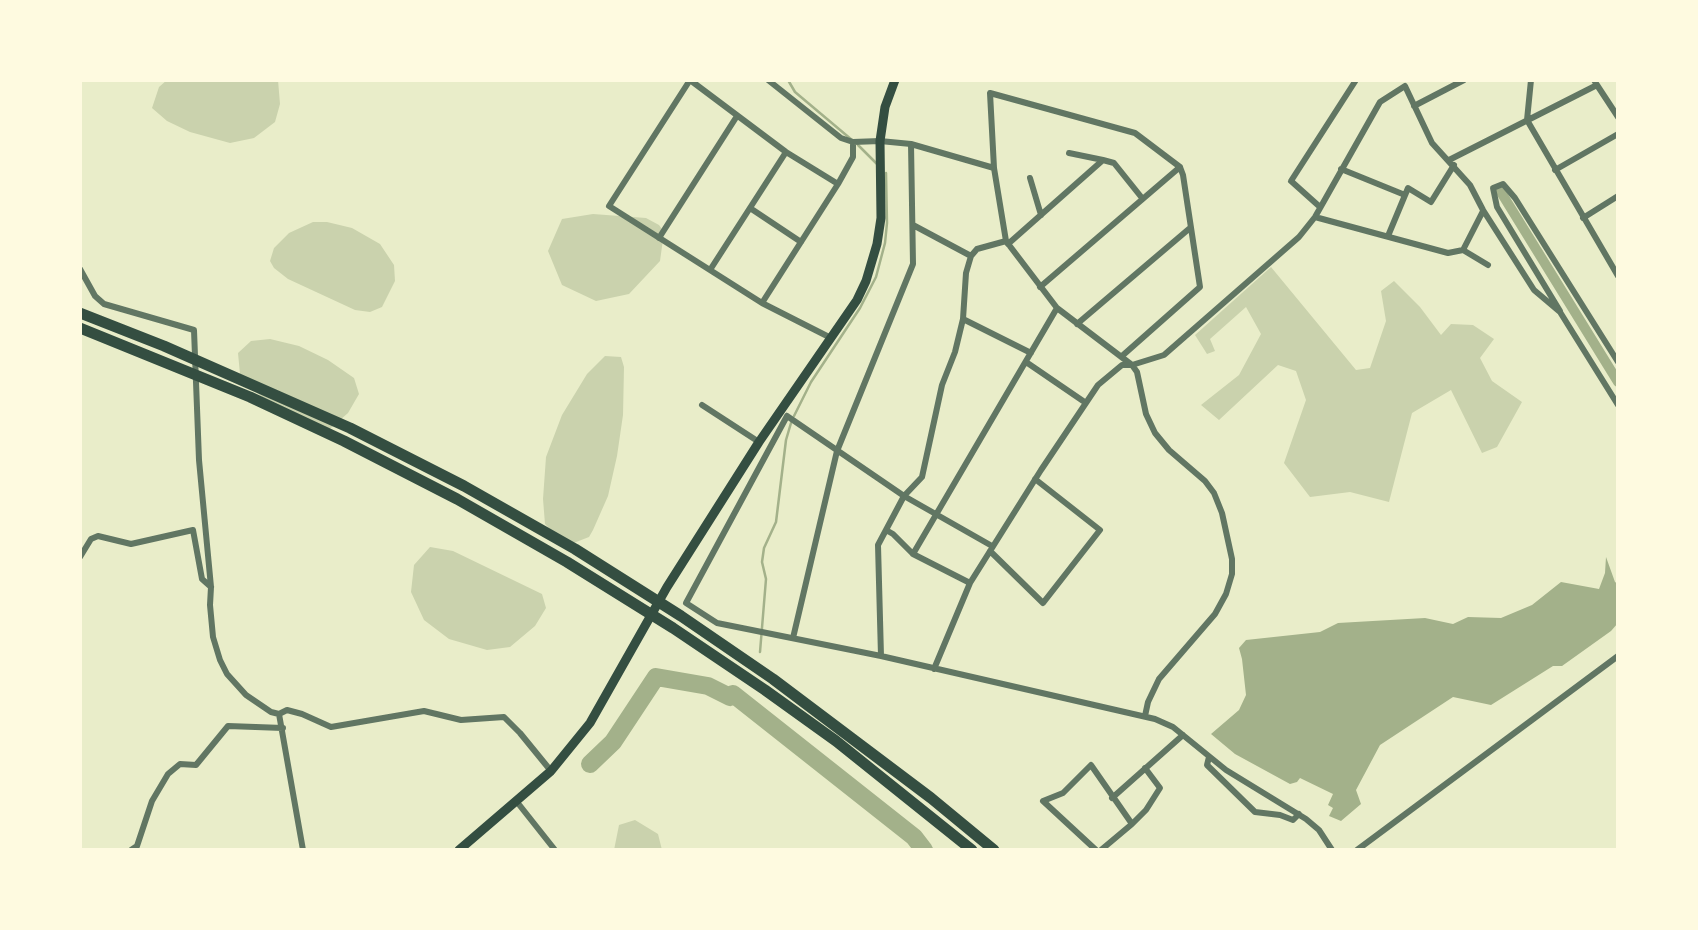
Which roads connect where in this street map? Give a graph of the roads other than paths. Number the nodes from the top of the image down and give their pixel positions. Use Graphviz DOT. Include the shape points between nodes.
graph roads {
  1 [pos="768,80"];
  2 [pos="895,80"];
  3 [pos="1356,80"];
  4 [pos="1464,80"];
  5 [pos="1531,80"];
  6 [pos="1404,83"];
  7 [pos="1595,83"];
  8 [pos="1414,106"];
  9 [pos="737,116"];
  10 [pos="1618,117"];
  11 [pos="1527,120"];
  12 [pos="1618,134"];
  13 [pos="880,141"];
  14 [pos="853,142"];
  15 [pos="911,144"];
  16 [pos="786,152"];
  17 [pos="1069,153"];
  18 [pos="1103,160"];
  19 [pos="1452,162"];
  20 [pos="1180,167"];
  21 [pos="994,168"];
  22 [pos="1341,169"];
  23 [pos="1555,170"];
  24 [pos="1030,178"];
  25 [pos="838,184"];
  26 [pos="1405,195"];
  27 [pos="1618,196"];
  28 [pos="1142,198"];
  29 [pos="1320,207"];
  30 [pos="750,208"];
  31 [pos="1483,210"];
  32 [pos="1041,215"];
  33 [pos="1314,217"];
  34 [pos="1582,218"];
  35 [pos="912,225"];
  36 [pos="1190,228"];
  37 [pos="1388,236"];
  38 [pos="659,238"];
  39 [pos="801,242"];
  40 [pos="1007,243"];
  41 [pos="1462,250"];
  42 [pos="971,256"];
  43 [pos="1488,266"];
  44 [pos="80,269"];
  45 [pos="710,270"];
  46 [pos="1618,276"];
  47 [pos="1040,287"];
  48 [pos="762,304"];
  49 [pos="1057,308"];
  50 [pos="1560,312"];
  51 [pos="80,314"];
  52 [pos="963,319"];
  53 [pos="1078,324"];
  54 [pos="80,328"];
  55 [pos="831,338"];
  56 [pos="1031,353"];
  57 [pos="1122,356"];
  58 [pos="1026,362"];
  59 [pos="1618,362"];
  60 [pos="1132,365"];
  61 [pos="1086,402"];
  62 [pos="702,405"];
  63 [pos="1618,405"];
  64 [pos="782,413"];
  65 [pos="758,442"];
  66 [pos="837,451"];
  67 [pos="1035,479"];
  68 [pos="904,496"];
  69 [pos="937,515"];
  70 [pos="886,530"];
  71 [pos="991,549"];
  72 [pos="913,554"];
  73 [pos="80,556"];
  74 [pos="970,583"];
  75 [pos="211,587"];
  76 [pos="793,638"];
  77 [pos="881,656"];
  78 [pos="1618,656"];
  79 [pos="934,669"];
  80 [pos="279,714"];
  81 [pos="1145,716"];
  82 [pos="282,728"];
  83 [pos="1183,735"];
  84 [pos="1209,757"];
  85 [pos="1145,768"];
  86 [pos="551,771"];
  87 [pos="1112,798"];
  88 [pos="517,802"];
  89 [pos="1299,814"];
  90 [pos="1132,824"];
  91 [pos="131,850"];
  92 [pos="304,850"];
  93 [pos="460,850"];
  94 [pos="555,850"];
  95 [pos="972,850"];
  96 [pos="994,850"];
  97 [pos="1099,850"];
  98 [pos="1332,850"];
  99 [pos="1357,850"];
  1 -- 14 [label="street"];
  2 -- 13 [label="main road"];
  3 -- 29 [label="street" via="1292,181"];
  4 -- 8 [label="street"];
  5 -- 11 [label="street"];
  6 -- 8 [label="street"];
  6 -- 22 [label="street" via="1380,102"];
  7 -- 10 [label="street"];
  7 -- 11 [label="street"];
  8 -- 19 [label="street" via="1432,143"];
  9 -- 16 [label="street"];
  9 -- 38 [label="street"];
  9 -- 38 [label="street" via="690,80 609,206"];
  11 -- 19 [label="street"];
  11 -- 23 [label="street"];
  12 -- 23 [label="street"];
  13 -- 14 [label="street"];
  13 -- 15 [label="street"];
  13 -- 55 [label="main road" via="877,244 857,300"];
  14 -- 25 [label="street" via="853,157"];
  15 -- 21 [label="street"];
  15 -- 35 [label="street"];
  16 -- 25 [label="street"];
  16 -- 30 [label="street"];
  17 -- 18 [label="street"];
  18 -- 28 [label="street" via="1114,162"];
  18 -- 32 [label="street"];
  19 -- 26 [label="street" via="1432,202 1408,188"];
  19 -- 31 [label="street"];
  20 -- 21 [label="street" via="1135,133 990,93"];
  20 -- 28 [label="street"];
  20 -- 36 [label="street"];
  21 -- 40 [label="street"];
  22 -- 26 [label="street"];
  22 -- 29 [label="street"];
  23 -- 34 [label="street"];
  24 -- 32 [label="street"];
  25 -- 39 [label="street"];
  26 -- 37 [label="street"];
  27 -- 34 [label="street"];
  28 -- 47 [label="street"];
  29 -- 33 [label="street"];
  30 -- 39 [label="street"];
  30 -- 45 [label="street"];
  31 -- 41 [label="street"];
  31 -- 50 [label="street" via="1534,290"];
  32 -- 40 [label="street"];
  33 -- 37 [label="street"];
  33 -- 60 [label="street" via="1164,355"];
  34 -- 46 [label="street"];
  35 -- 42 [label="street"];
  35 -- 66 [label="street" via="912,264"];
  36 -- 53 [label="street"];
  36 -- 57 [label="street" via="1200,287"];
  37 -- 41 [label="street" via="1448,253"];
  38 -- 45 [label="street"];
  39 -- 48 [label="street"];
  40 -- 42 [label="street"];
  40 -- 47 [label="street"];
  41 -- 43 [label="street"];
  42 -- 52 [label="street"];
  44 -- 75 [label="street" via="104,304 194,330"];
  45 -- 48 [label="street"];
  47 -- 49 [label="street"];
  48 -- 55 [label="street"];
  49 -- 53 [label="street"];
  49 -- 56 [label="street"];
  50 -- 59 [label="street" via="1497,207 1493,188 1502,184 1515,198"];
  50 -- 63 [label="street"];
  51 -- 96 [label="highway" via="350,428 575,549 773,679"];
  52 -- 56 [label="street"];
  52 -- 68 [label="street" via="922,477"];
  53 -- 57 [label="street"];
  54 -- 95 [label="highway" via="329,434 568,562 765,690"];
  55 -- 64 [label="main road"];
  56 -- 58 [label="street"];
  57 -- 60 [label="street"];
  58 -- 61 [label="street"];
  58 -- 69 [label="street"];
  60 -- 61 [label="street" via="1122,365"];
  60 -- 81 [label="street" via="1155,433 1214,493 1232,559 1220,607 1163,673"];
  61 -- 67 [label="street"];
  62 -- 65 [label="street"];
  64 -- 65 [label="main road"];
  64 -- 66 [label="street"];
  64 -- 76 [label="street" via="686,603 717,622"];
  65 -- 86 [label="main road" via="590,722"];
  66 -- 68 [label="street"];
  66 -- 76 [label="street"];
  67 -- 71 [label="street"];
  67 -- 71 [label="street" via="1100,530 1043,604"];
  68 -- 69 [label="street"];
  68 -- 70 [label="street"];
  69 -- 71 [label="street"];
  69 -- 72 [label="street"];
  70 -- 72 [label="street"];
  70 -- 77 [label="street" via="878,546"];
  71 -- 74 [label="street"];
  72 -- 74 [label="street"];
  73 -- 75 [label="street" via="94,537 131,544 194,530 202,579"];
  74 -- 79 [label="street"];
  75 -- 80 [label="street" via="213,637 227,674 246,695"];
  76 -- 77 [label="street"];
  77 -- 79 [label="street"];
  78 -- 99 [label="street"];
  79 -- 81 [label="street"];
  80 -- 82 [label="street"];
  80 -- 86 [label="street" via="287,710 331,726 424,712 461,720 504,717"];
  81 -- 83 [label="street"];
  82 -- 91 [label="street" via="228,726 196,765 180,764 152,801"];
  82 -- 92 [label="street"];
  83 -- 84 [label="street"];
  83 -- 85 [label="street"];
  84 -- 89 [label="street"];
  84 -- 89 [label="street" via="1207,765 1255,812 1292,820"];
  85 -- 87 [label="street"];
  85 -- 90 [label="street" via="1160,788"];
  86 -- 88 [label="main road"];
  87 -- 90 [label="street"];
  87 -- 97 [label="street" via="1091,765 1063,794 1043,801"];
  88 -- 93 [label="main road"];
  88 -- 94 [label="street"];
  89 -- 98 [label="street"];
  90 -- 97 [label="street"];
}
